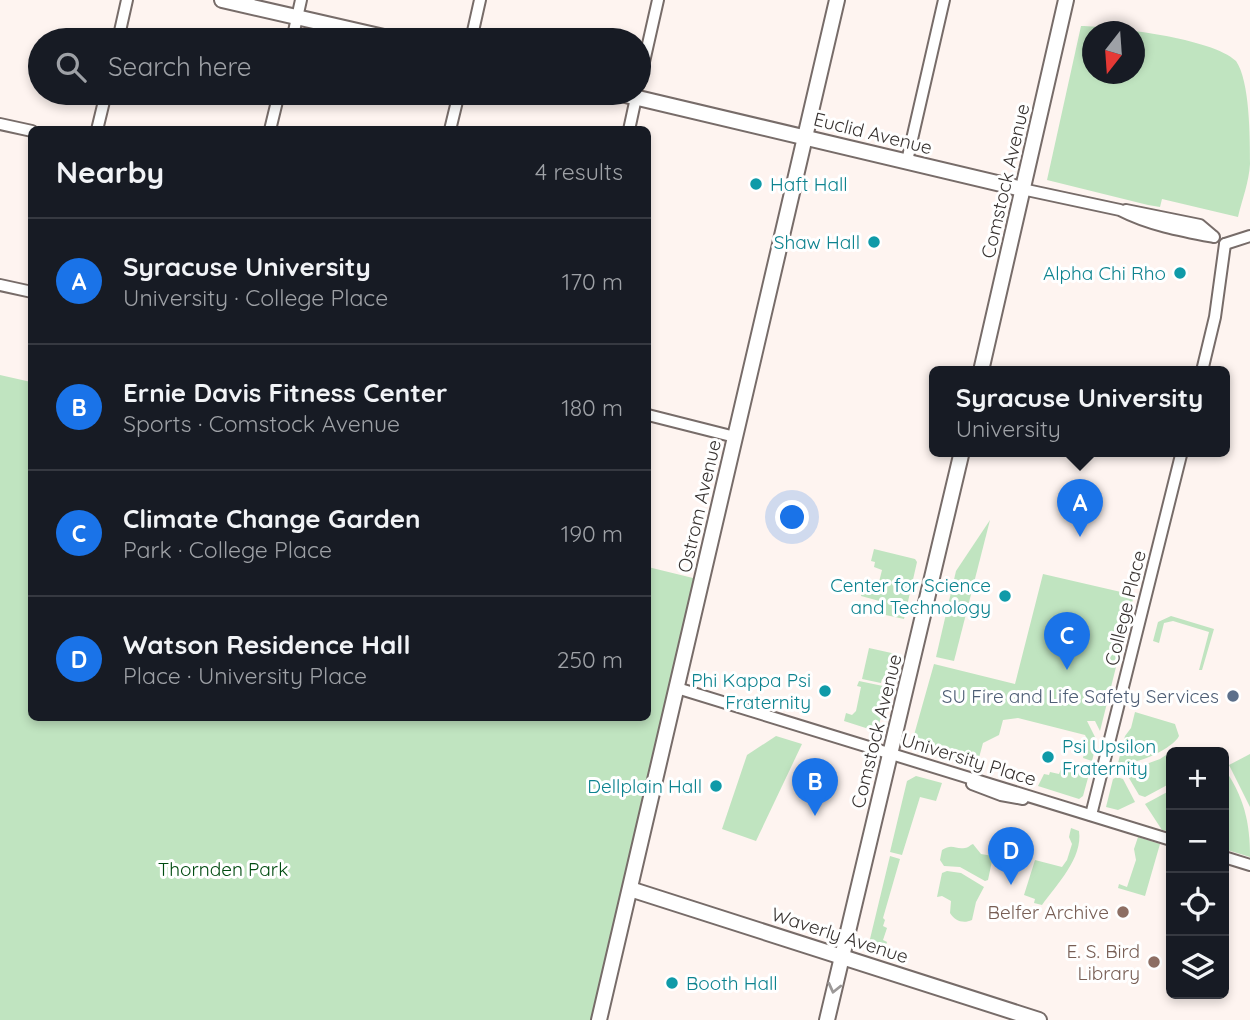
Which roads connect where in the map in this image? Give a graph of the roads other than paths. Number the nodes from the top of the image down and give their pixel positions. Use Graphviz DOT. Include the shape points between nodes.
graph roads {
  1 [pos="127,0"];
  2 [pos="222,0"];
  3 [pos="301,0"];
  4 [pos="480,0"];
  5 [pos="659,0"];
  6 [pos="837,0"];
  7 [pos="944,0"];
  8 [pos="1066,0"];
  9 [pos="297,18"];
  10 [pos="121,28"];
  11 [pos="295,28"];
  12 [pos="342,28"];
  13 [pos="474,28"];
  14 [pos="651,33"];
  15 [pos="651,95"];
  16 [pos="103,105"];
  17 [pos="276,105"];
  18 [pos="455,105"];
  19 [pos="634,105"];
  20 [pos="0,124"];
  21 [pos="98,126"];
  22 [pos="271,126"];
  23 [pos="451,126"];
  24 [pos="630,126"];
  25 [pos="28,130"];
  26 [pos="804,136"];
  27 [pos="907,161"];
  28 [pos="1022,189"];
  29 [pos="1250,236"];
  30 [pos="1225,243"];
  31 [pos="0,285"];
  32 [pos="28,291"];
  33 [pos="982,366"];
  34 [pos="1203,366"];
  35 [pos="651,416"];
  36 [pos="736,437"];
  37 [pos="961,457"];
  38 [pos="1180,457"];
  39 [pos="677,688"];
  40 [pos="891,753"];
  41 [pos="1091,815"];
  42 [pos="1166,838"];
  43 [pos="1229,859"];
  44 [pos="1250,865"];
  45 [pos="629,889"];
  46 [pos="841,956"];
  47 [pos="599,1020"];
  48 [pos="827,1020"];
  49 [pos="1039,1020"];
  1 -- 10 [label="street"];
  2 -- 9 [label="street"];
  3 -- 9 [label="street"];
  4 -- 13 [label="street"];
  5 -- 14 [label="street"];
  6 -- 26 [label="street, Ostrom Avenue"];
  7 -- 27 [label="street"];
  8 -- 28 [label="street, Comstock Avenue"];
  9 -- 11 [label="street"];
  9 -- 12 [label="street"];
  15 -- 26 [label="street, Euclid Avenue"];
  16 -- 21 [label="street"];
  17 -- 22 [label="street"];
  18 -- 23 [label="street"];
  19 -- 24 [label="street"];
  20 -- 25 [label="street"];
  26 -- 27 [label="street, Euclid Avenue"];
  26 -- 36 [label="street, Ostrom Avenue"];
  27 -- 28 [label="street, Euclid Avenue"];
  28 -- 30 [label="street, Euclid Avenue" via="1120,210"];
  28 -- 33 [label="street, Comstock Avenue"];
  29 -- 30 [label="street"];
  30 -- 34 [label="street"];
  31 -- 32 [label="street"];
  35 -- 36 [label="street"];
  36 -- 39 [label="street, Ostrom Avenue"];
  37 -- 40 [label="street, Comstock Avenue"];
  38 -- 41 [label="street, College Place"];
  39 -- 40 [label="street, University Place"];
  39 -- 45 [label="street, Ostrom Avenue"];
  40 -- 41 [label="street, University Place"];
  40 -- 46 [label="street, Comstock Avenue"];
  41 -- 42 [label="street, University Place"];
  43 -- 44 [label="street"];
  45 -- 46 [label="street, Waverly Avenue"];
  45 -- 47 [label="street, Ostrom Avenue"];
  46 -- 48 [label="street, Comstock Avenue, one-way"];
  46 -- 49 [label="street, Waverly Avenue"];
}
